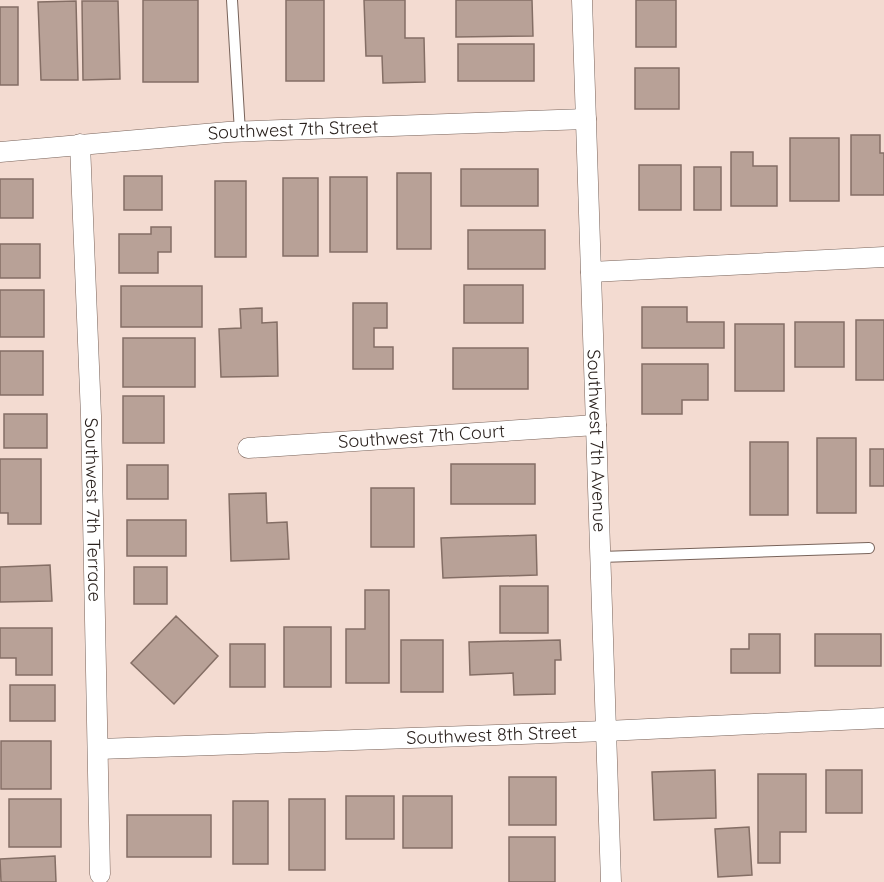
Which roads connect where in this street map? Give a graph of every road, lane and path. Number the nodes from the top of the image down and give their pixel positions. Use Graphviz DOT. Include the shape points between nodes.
graph roads {
  1 [pos="232,0"];
  2 [pos="582,0"];
  3 [pos="586,119"];
  4 [pos="240,132"];
  5 [pos="80,144"];
  6 [pos="0,152"];
  7 [pos="884,257"];
  8 [pos="591,272"];
  9 [pos="596,425"];
  10 [pos="248,447"];
  11 [pos="869,548"];
  12 [pos="601,556"];
  13 [pos="884,718"];
  14 [pos="606,731"];
  15 [pos="99,749"];
  16 [pos="100,874"];
  17 [pos="611,882"];
  1 -- 4 [label="lane"];
  2 -- 3 [label="street, Southwest 7th Avenue"];
  3 -- 4 [label="street, Southwest 7th Street"];
  3 -- 8 [label="street, Southwest 7th Avenue"];
  4 -- 5 [label="street, Southwest 7th Street"];
  5 -- 6 [label="street, Southwest 7th Street"];
  5 -- 15 [label="street, Southwest 7th Terrace"];
  7 -- 8 [label="street"];
  8 -- 9 [label="street, Southwest 7th Avenue"];
  9 -- 10 [label="street, Southwest 7th Court"];
  9 -- 12 [label="street, Southwest 7th Avenue"];
  11 -- 12 [label="lane"];
  12 -- 14 [label="street, Southwest 7th Avenue"];
  13 -- 14 [label="street, Southwest 8th Street"];
  14 -- 15 [label="street, Southwest 8th Street"];
  14 -- 17 [label="street, Southwest 7th Avenue"];
  15 -- 16 [label="street, Southwest 7th Terrace"];
}
